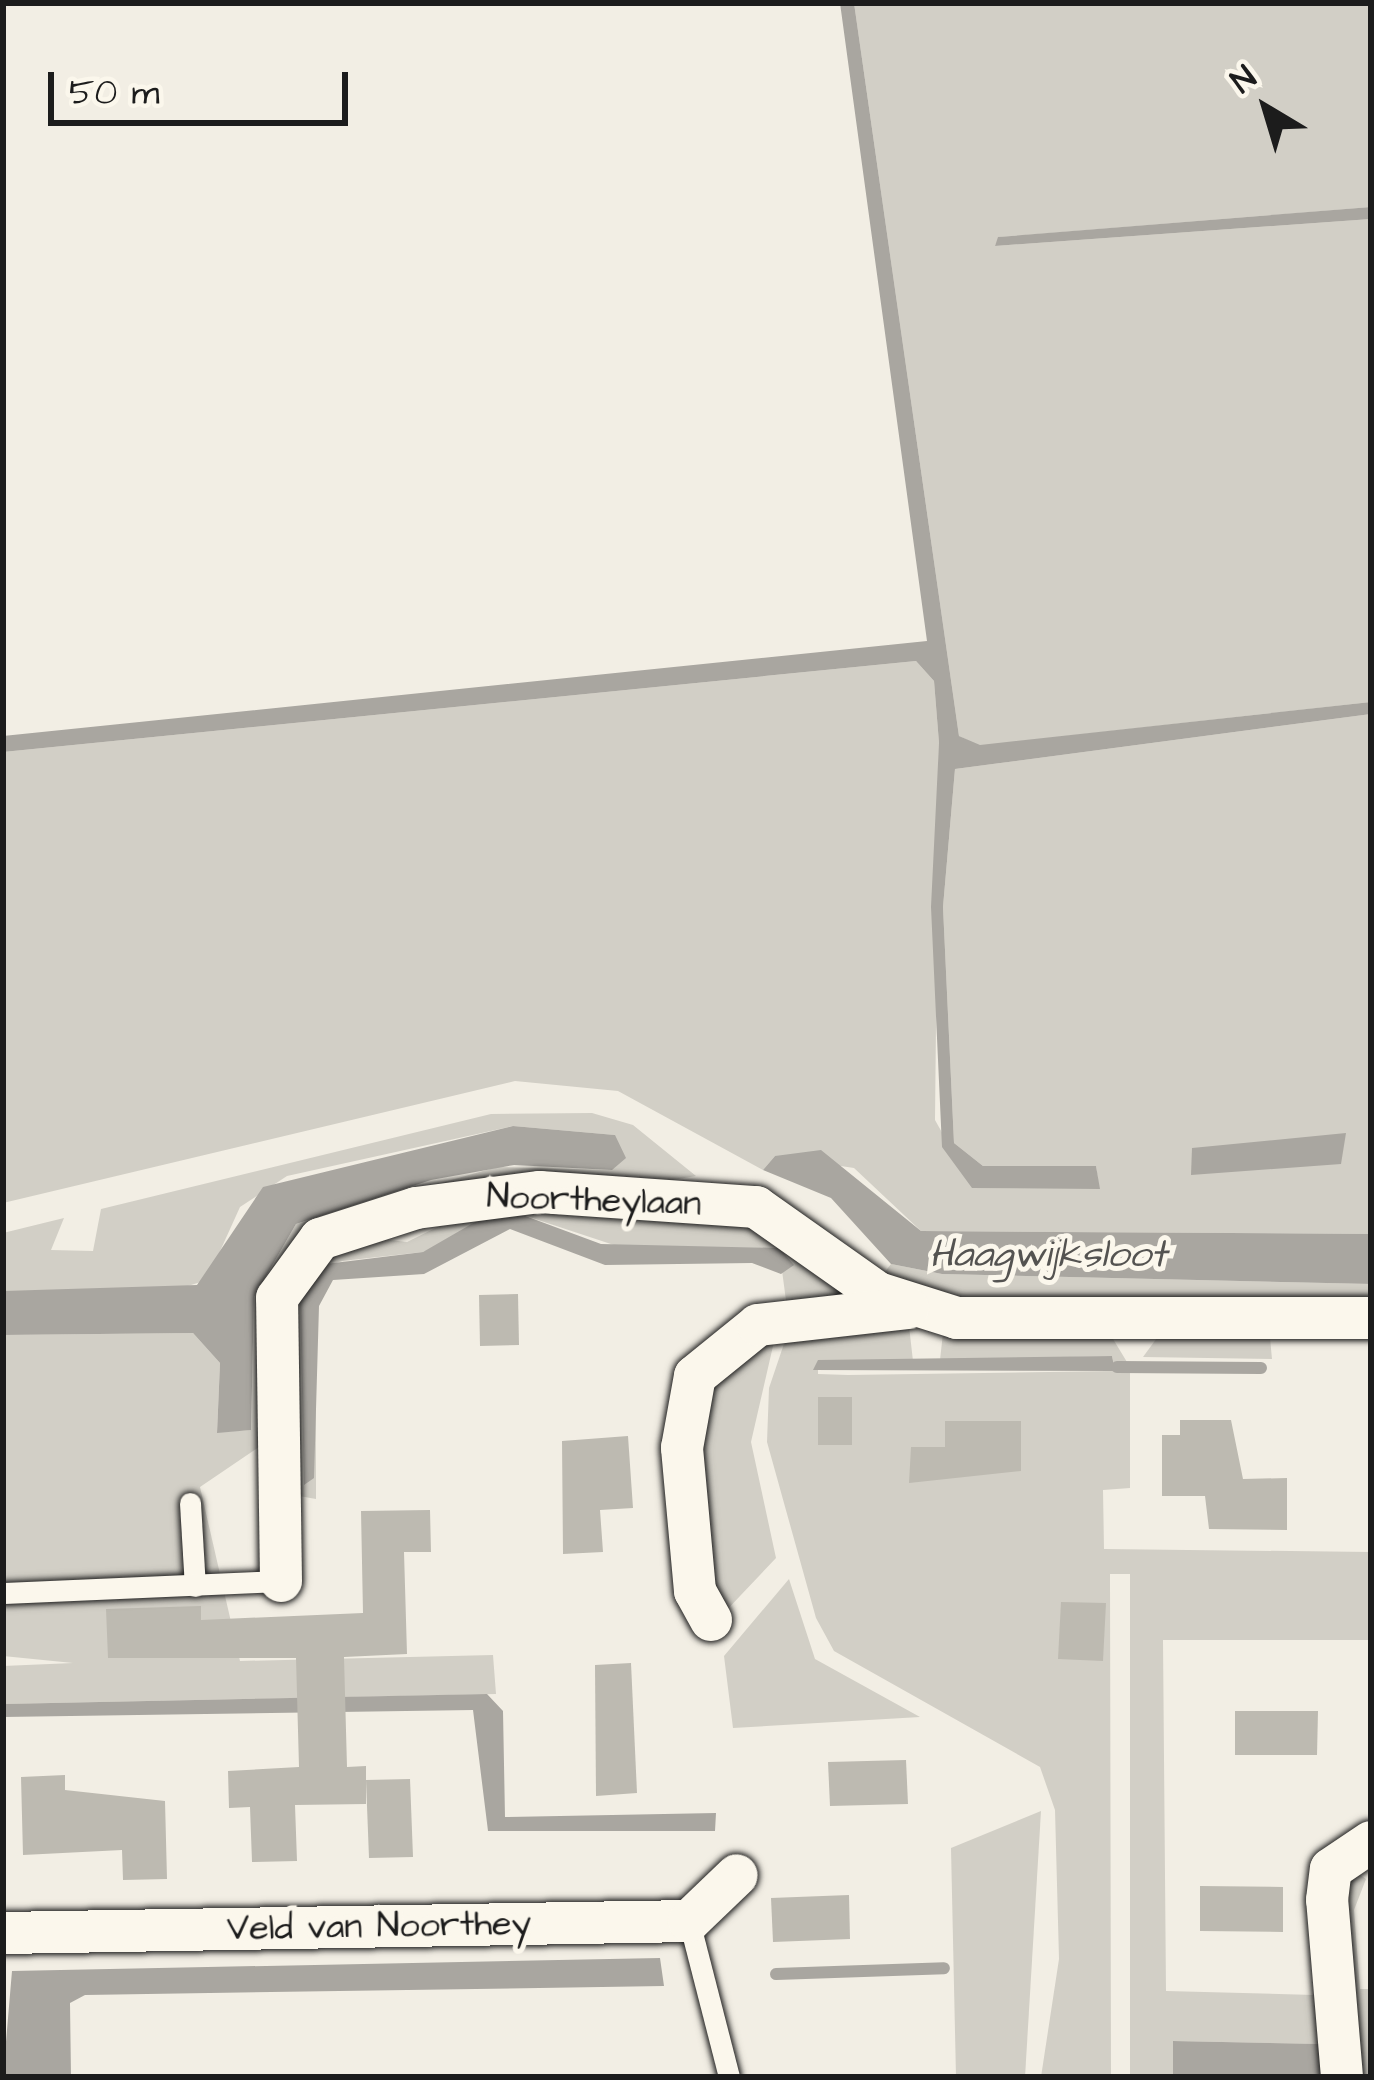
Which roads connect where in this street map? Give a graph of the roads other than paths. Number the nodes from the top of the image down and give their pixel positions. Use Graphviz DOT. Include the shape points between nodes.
graph roads {
  1 [pos="913,1308"];
  2 [pos="1371,1318"];
  3 [pos="190,1503"];
  4 [pos="281,1581"];
  5 [pos="195,1586"];
  6 [pos="3,1593"];
  7 [pos="711,1620"];
  8 [pos="1371,1843"];
  9 [pos="737,1875"];
  10 [pos="689,1921"];
  11 [pos="3,1933"];
  12 [pos="729,2077"];
  13 [pos="1342,2077"];
  1 -- 2 [label="street, Noortheylaan" via="957,1318"];
  1 -- 4 [label="street, Noortheylaan" via="756,1207 500,1193 345,1226 306,1251 277,1298"];
  1 -- 7 [label="street, Noortheylaan" via="758,1324 695,1376 682,1448 695,1591"];
  3 -- 5 [label="lane"];
  4 -- 5 [label="lane"];
  5 -- 6 [label="lane"];
  8 -- 13 [label="street" via="1331,1869 1327,1900"];
  9 -- 10 [label="street"];
  10 -- 11 [label="street, Veld van Noorthey"];
  10 -- 12 [label="lane"];
}
